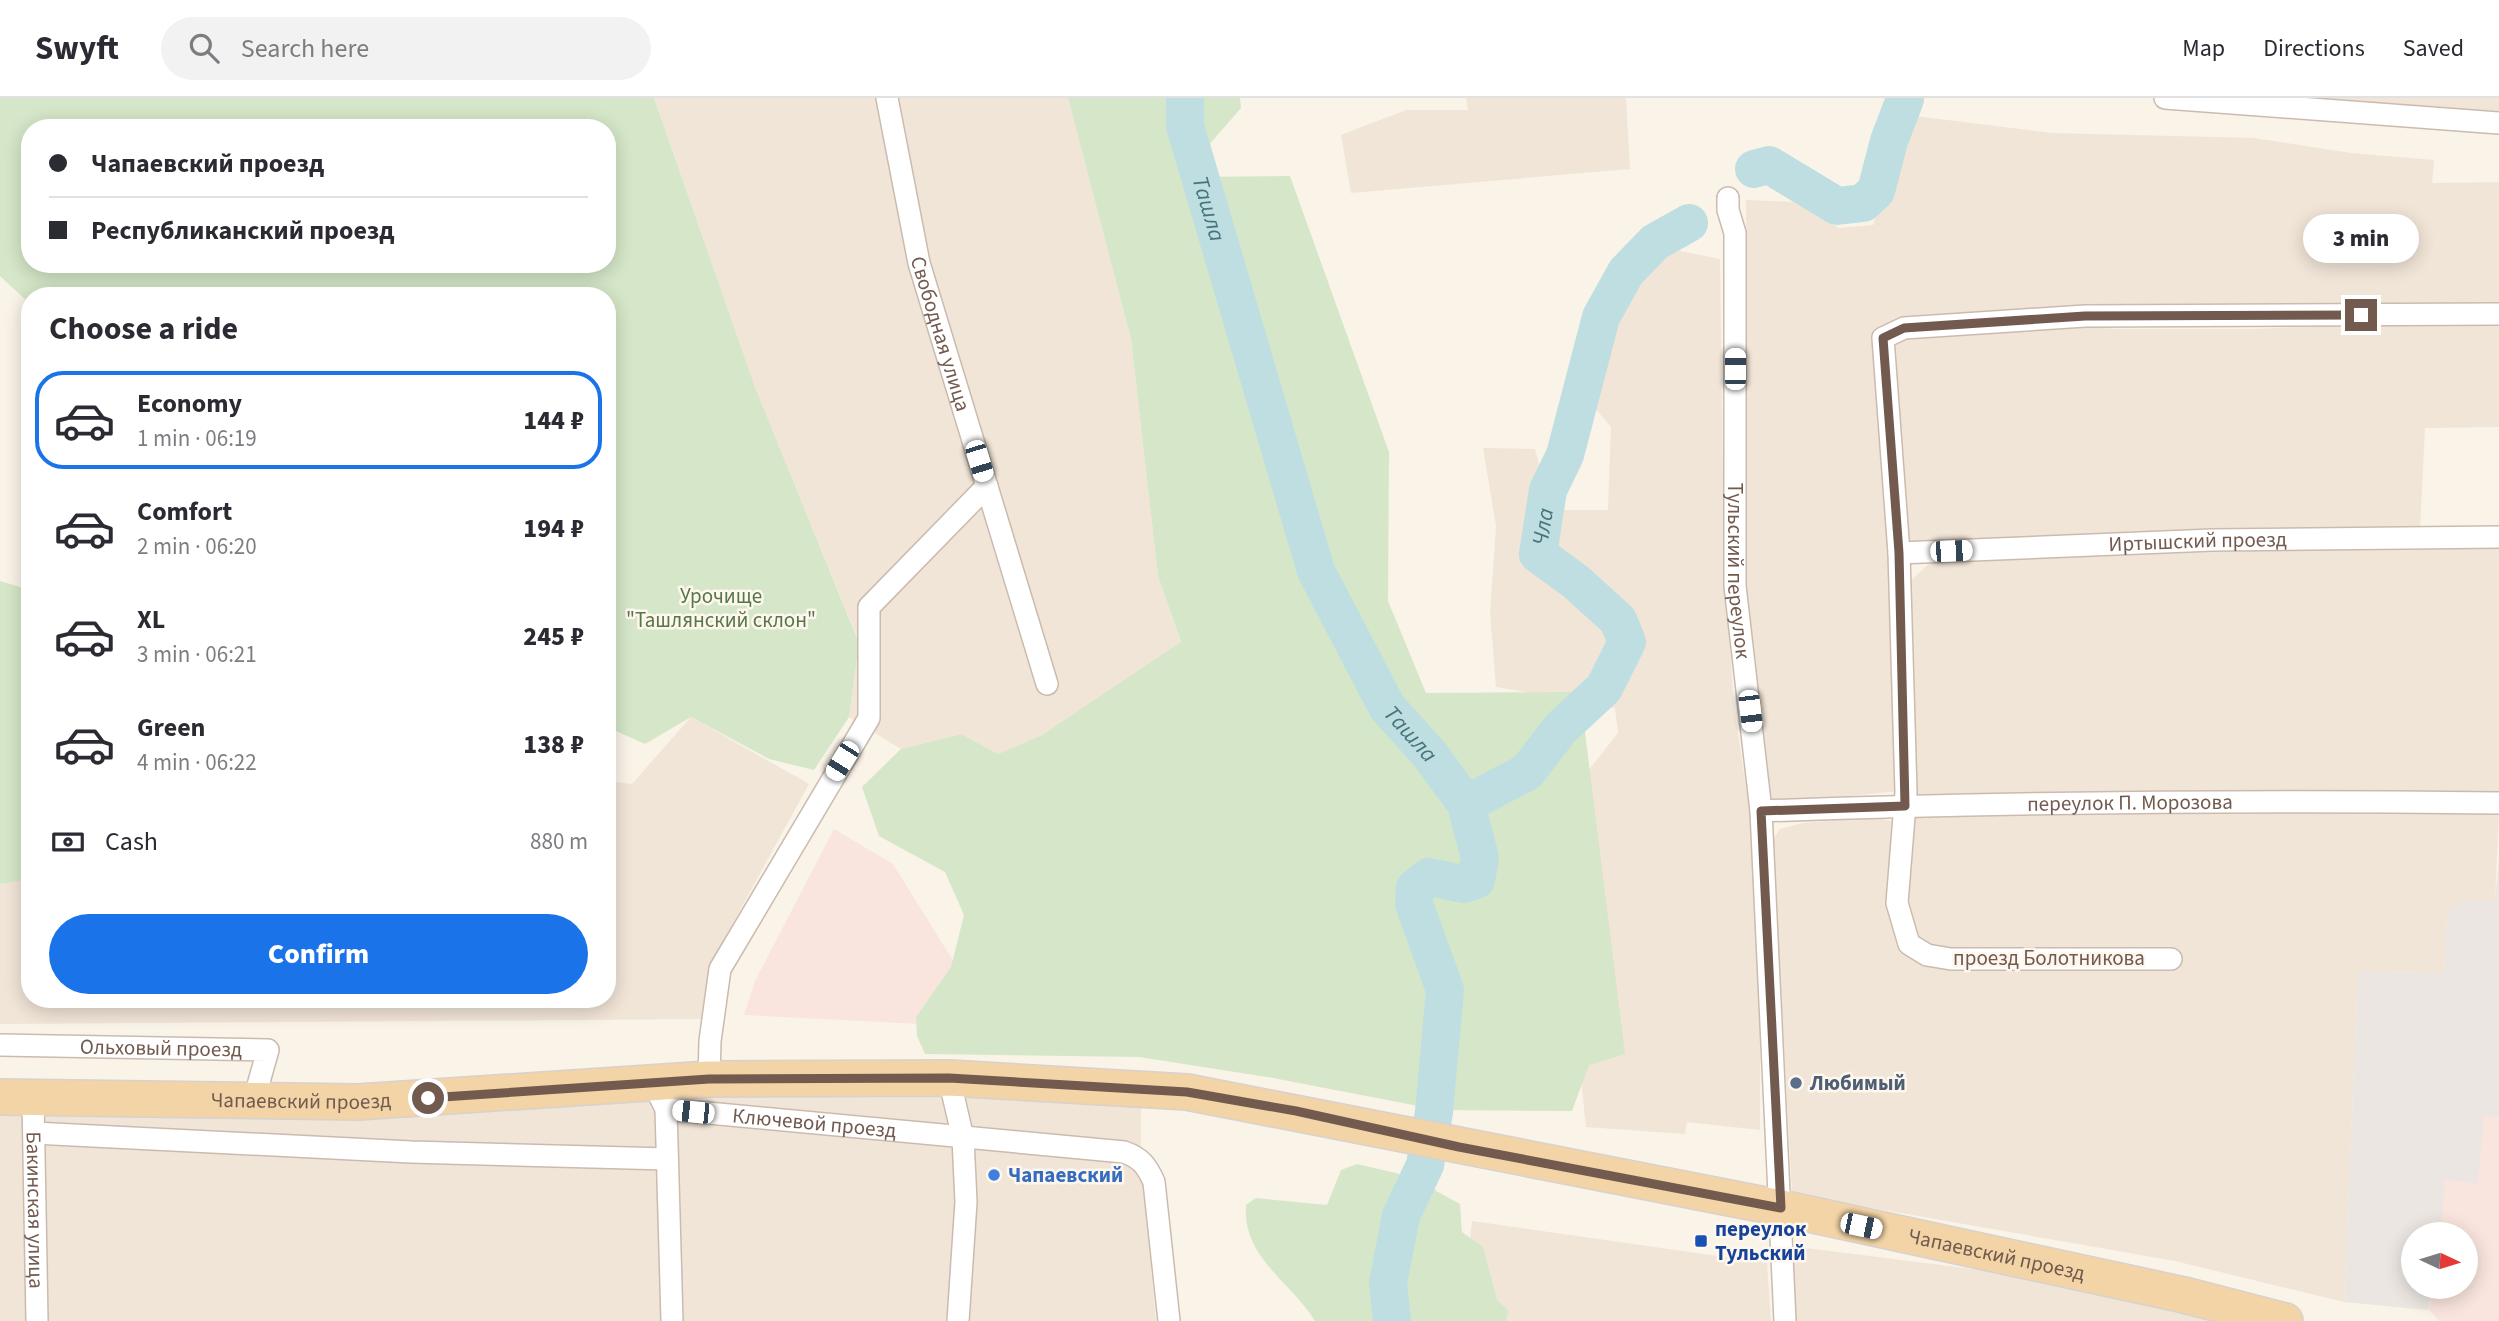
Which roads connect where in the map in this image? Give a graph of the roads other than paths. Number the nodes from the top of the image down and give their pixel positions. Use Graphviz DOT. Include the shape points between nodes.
graph roads {
  1 [pos="887,98"];
  2 [pos="2165,98"];
  3 [pos="2499,123"];
  4 [pos="1728,198"];
  5 [pos="2499,314"];
  6 [pos="987,486"];
  7 [pos="2499,537"];
  8 [pos="1899,553"];
  9 [pos="1047,684"];
  10 [pos="2499,803"];
  11 [pos="1905,806"];
  12 [pos="1761,811"];
  13 [pos="2171,959"];
  14 [pos="0,1045"];
  15 [pos="949,1078"];
  16 [pos="709,1079"];
  17 [pos="659,1096"];
  18 [pos="16,1097"];
  19 [pos="253,1102"];
  20 [pos="34,1133"];
  21 [pos="963,1138"];
  22 [pos="667,1159"];
  23 [pos="1781,1208"];
  24 [pos="37,1321"];
  25 [pos="672,1321"];
  26 [pos="958,1321"];
  27 [pos="1169,1321"];
  28 [pos="1785,1321"];
  29 [pos="2285,1321"];
  1 -- 6 [label="street, Свободная улица" via="919,263"];
  2 -- 3 [label="street"];
  4 -- 12 [label="street, Тульский переулок" via="1735,233 1735,586"];
  5 -- 8 [label="street, проезд Болотникова" via="2085,316 1904,328 1883,338"];
  6 -- 9 [label="street, Свободная улица"];
  6 -- 16 [label="street" via="869,607 869,718 720,969"];
  7 -- 8 [label="street, Иртышский проезд" via="2211,540"];
  8 -- 11 [label="street, проезд Болотникова"];
  10 -- 11 [label="street, переулок П. Морозова" via="2274,800"];
  11 -- 12 [label="street, переулок П. Морозова"];
  11 -- 13 [label="street, проезд Болотникова" via="1897,903 1909,944 1927,955 1951,960"];
  12 -- 23 [label="street, Тульский переулок"];
  14 -- 19 [label="street, Ольховый проезд" via="268,1050"];
  15 -- 16 [label="main road, Чапаевский проезд"];
  15 -- 21 [label="street"];
  15 -- 23 [label="main road, Чапаевский проезд" via="1187,1092"];
  16 -- 17 [label="main road, Чапаевский проезд"];
  17 -- 19 [label="main road, Чапаевский проезд"];
  17 -- 21 [label="street, Ключевой проезд"];
  17 -- 22 [label="street"];
  18 -- 19 [label="main road, Чапаевский проезд"];
  18 -- 20 [label="street, Бакинская улица"];
  20 -- 22 [label="street" via="411,1152"];
  20 -- 24 [label="street, Бакинская улица"];
  21 -- 26 [label="street" via="966,1202"];
  21 -- 27 [label="street, Ключевой проезд" via="1136,1156 1154,1182"];
  22 -- 25 [label="street"];
  23 -- 28 [label="street, Тульский переулок"];
  23 -- 29 [label="main road, Чапаевский проезд"];
}
